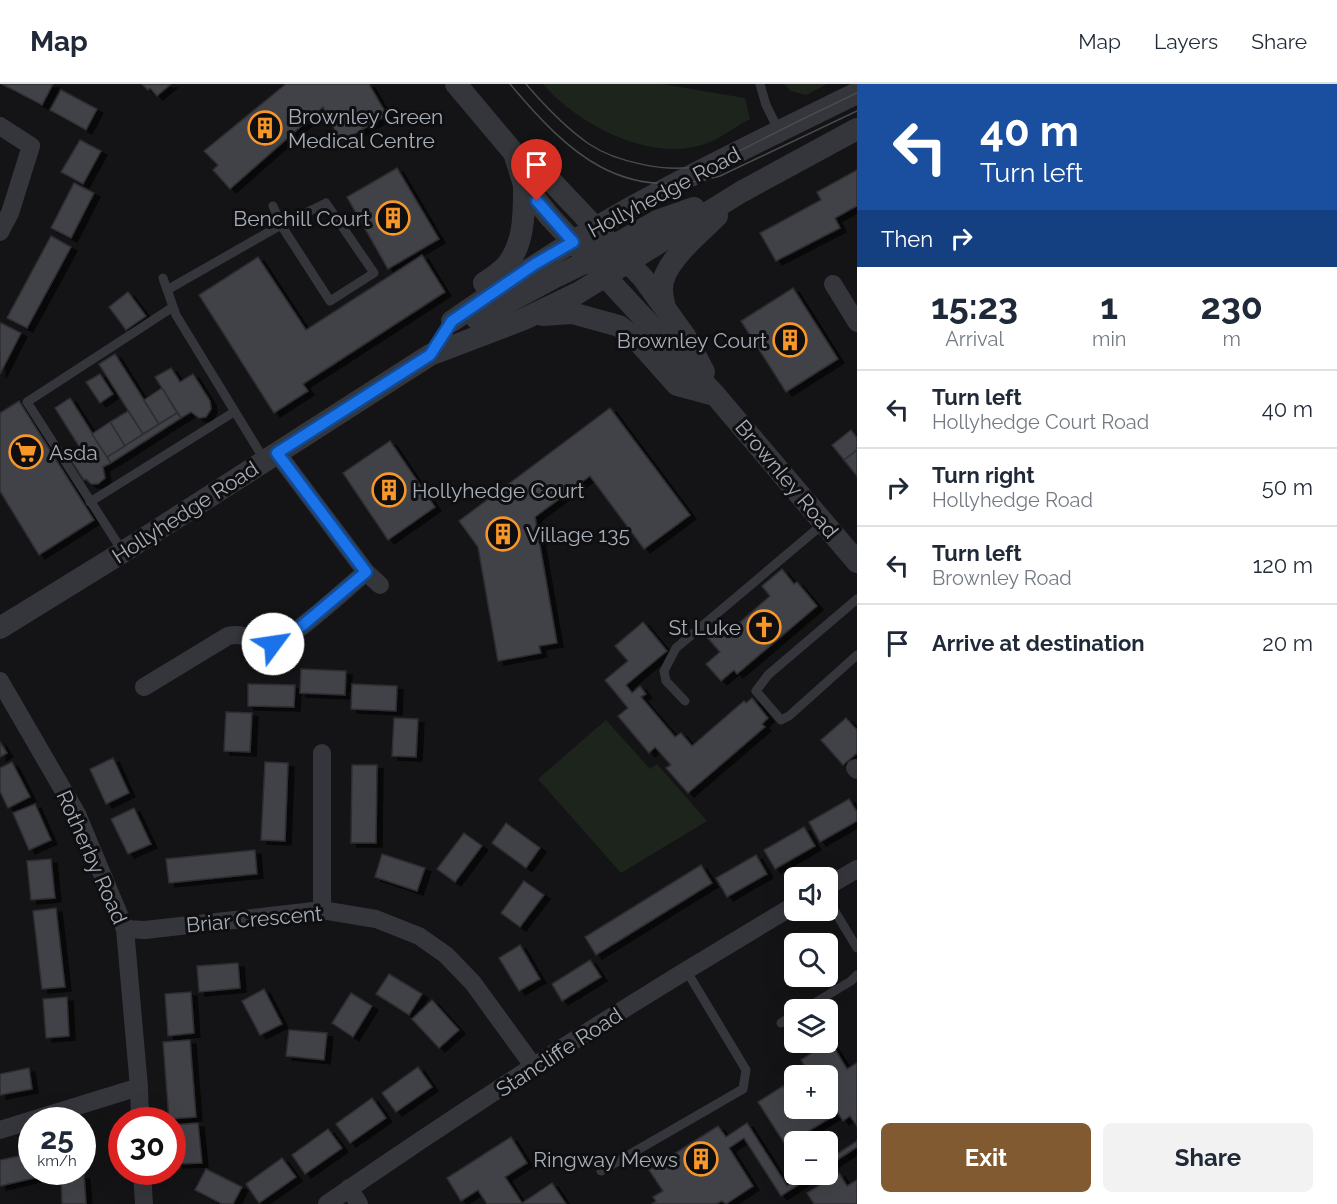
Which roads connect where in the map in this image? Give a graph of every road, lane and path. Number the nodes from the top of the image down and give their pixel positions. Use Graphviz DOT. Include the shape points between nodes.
graph roads {
  1 [pos="456,84"];
  2 [pos="760,84"];
  3 [pos="857,93"];
  4 [pos="0,126"];
  5 [pos="857,129"];
  6 [pos="779,131"];
  7 [pos="514,153"];
  8 [pos="524,185"];
  9 [pos="741,192"];
  10 [pos="273,206"];
  11 [pos="281,225"];
  12 [pos="596,228"];
  13 [pos="0,232"];
  14 [pos="573,242"];
  15 [pos="620,254"];
  16 [pos="590,260"];
  17 [pos="605,277"];
  18 [pos="163,279"];
  19 [pos="833,284"];
  20 [pos="167,290"];
  21 [pos="852,300"];
  22 [pos="173,307"];
  23 [pos="665,308"];
  24 [pos="524,319"];
  25 [pos="857,324"];
  26 [pos="441,338"];
  27 [pos="716,396"];
  28 [pos="234,412"];
  29 [pos="271,457"];
  30 [pos="90,502"];
  31 [pos="825,523"];
  32 [pos="123,552"];
  33 [pos="854,555"];
  34 [pos="366,572"];
  35 [pos="380,585"];
  36 [pos="857,599"];
  37 [pos="0,628"];
  38 [pos="857,655"];
  39 [pos="0,681"];
  40 [pos="144,687"];
  41 [pos="685,701"];
  42 [pos="321,753"];
  43 [pos="857,869"];
  44 [pos="838,880"];
  45 [pos="322,910"];
  46 [pos="784,912"];
  47 [pos="838,917"];
  48 [pos="125,929"];
  49 [pos="857,948"];
  50 [pos="686,970"];
  51 [pos="857,975"];
  52 [pos="821,999"];
  53 [pos="784,1021"];
  54 [pos="781,1023"];
  55 [pos="534,1067"];
  56 [pos="139,1087"];
  57 [pos="140,1107"];
  58 [pos="0,1130"];
  59 [pos="601,1171"];
  60 [pos="143,1185"];
  61 [pos="350,1188"];
  62 [pos="144,1204"];
  63 [pos="327,1204"];
  64 [pos="360,1204"];
  1 -- 7 [label="street, Brownley Road"];
  2 -- 6 [label="lane"];
  3 -- 6 [label="street, Hollyhedge Road"];
  4 -- 13 [label="street" via="31,146"];
  5 -- 9 [label="street, Hollyhedge Road"];
  6 -- 12 [label="street, Hollyhedge Road"];
  7 -- 8 [label="street, Brownley Road"];
  7 -- 12 [label="street, Brownley Road" via="554,184"];
  8 -- 14 [label="street, Brownley Road"];
  8 -- 26 [label="street" via="524,213 513,254 507,265 468,296"];
  9 -- 15 [label="street, Hollyhedge Road" via="657,221"];
  9 -- 23 [label="street" via="683,249 668,270 662,290"];
  10 -- 11 [label="lane"];
  11 -- 11 [label="lane" via="326,203 374,273 330,301"];
  11 -- 20 [label="lane"];
  12 -- 14 [label="street, Hollyhedge Road"];
  12 -- 15 [label="street, Brownley Road"];
  14 -- 15 [label="street" via="587,249"];
  14 -- 16 [label="street, Brownley Road"];
  14 -- 26 [label="street, Hollyhedge Road" via="535,264"];
  15 -- 16 [label="street"];
  15 -- 17 [label="street, Hollyhedge Road"];
  15 -- 23 [label="street, Brownley Road"];
  16 -- 17 [label="street, Brownley Road"];
  16 -- 26 [label="street"];
  17 -- 24 [label="street, Hollyhedge Road"];
  17 -- 27 [label="street, Brownley Road"];
  18 -- 20 [label="lane"];
  19 -- 21 [label="street"];
  20 -- 22 [label="lane"];
  21 -- 25 [label="street"];
  22 -- 28 [label="lane"];
  22 -- 30 [label="lane" via="27,402"];
  23 -- 27 [label="street, Brownley Road" via="685,336"];
  24 -- 26 [label="street, Hollyhedge Road"];
  24 -- 27 [label="street" via="572,313 619,326 636,339 677,385"];
  26 -- 29 [label="street, Hollyhedge Road"];
  27 -- 31 [label="street, Brownley Road"];
  28 -- 29 [label="lane"];
  28 -- 30 [label="lane"];
  29 -- 32 [label="street, Hollyhedge Road"];
  29 -- 34 [label="street"];
  30 -- 32 [label="lane"];
  31 -- 33 [label="street, Brownley Road"];
  31 -- 41 [label="lane" via="676,648 664,671 666,681"];
  32 -- 37 [label="street, Hollyhedge Road"];
  34 -- 35 [label="street"];
  34 -- 40 [label="street" via="291,635 273,644 239,633 228,636"];
  36 -- 38 [label="lane" via="768,675 756,691 781,720"];
  39 -- 48 [label="street, Rotherby Road" via="77,814"];
  42 -- 45 [label="street"];
  43 -- 44 [label="street"];
  45 -- 48 [label="street, Briar Crescent"];
  45 -- 55 [label="street, Briar Crescent" via="376,919 419,936 446,955 472,983"];
  46 -- 50 [label="street, Stancliffe Road"];
  47 -- 49 [label="lane"];
  48 -- 56 [label="street, Rotherby Road"];
  50 -- 55 [label="street, Stancliffe Road"];
  50 -- 59 [label="lane" via="746,1070 743,1089"];
  51 -- 52 [label="lane"];
  53 -- 54 [label="lane"];
  55 -- 61 [label="street, Stancliffe Road"];
  56 -- 57 [label="street, Rotherby Road"];
  56 -- 58 [label="street"];
  60 -- 62 [label="street"];
  61 -- 63 [label="street, Stancliffe Road"];
  61 -- 64 [label="street"];
}
